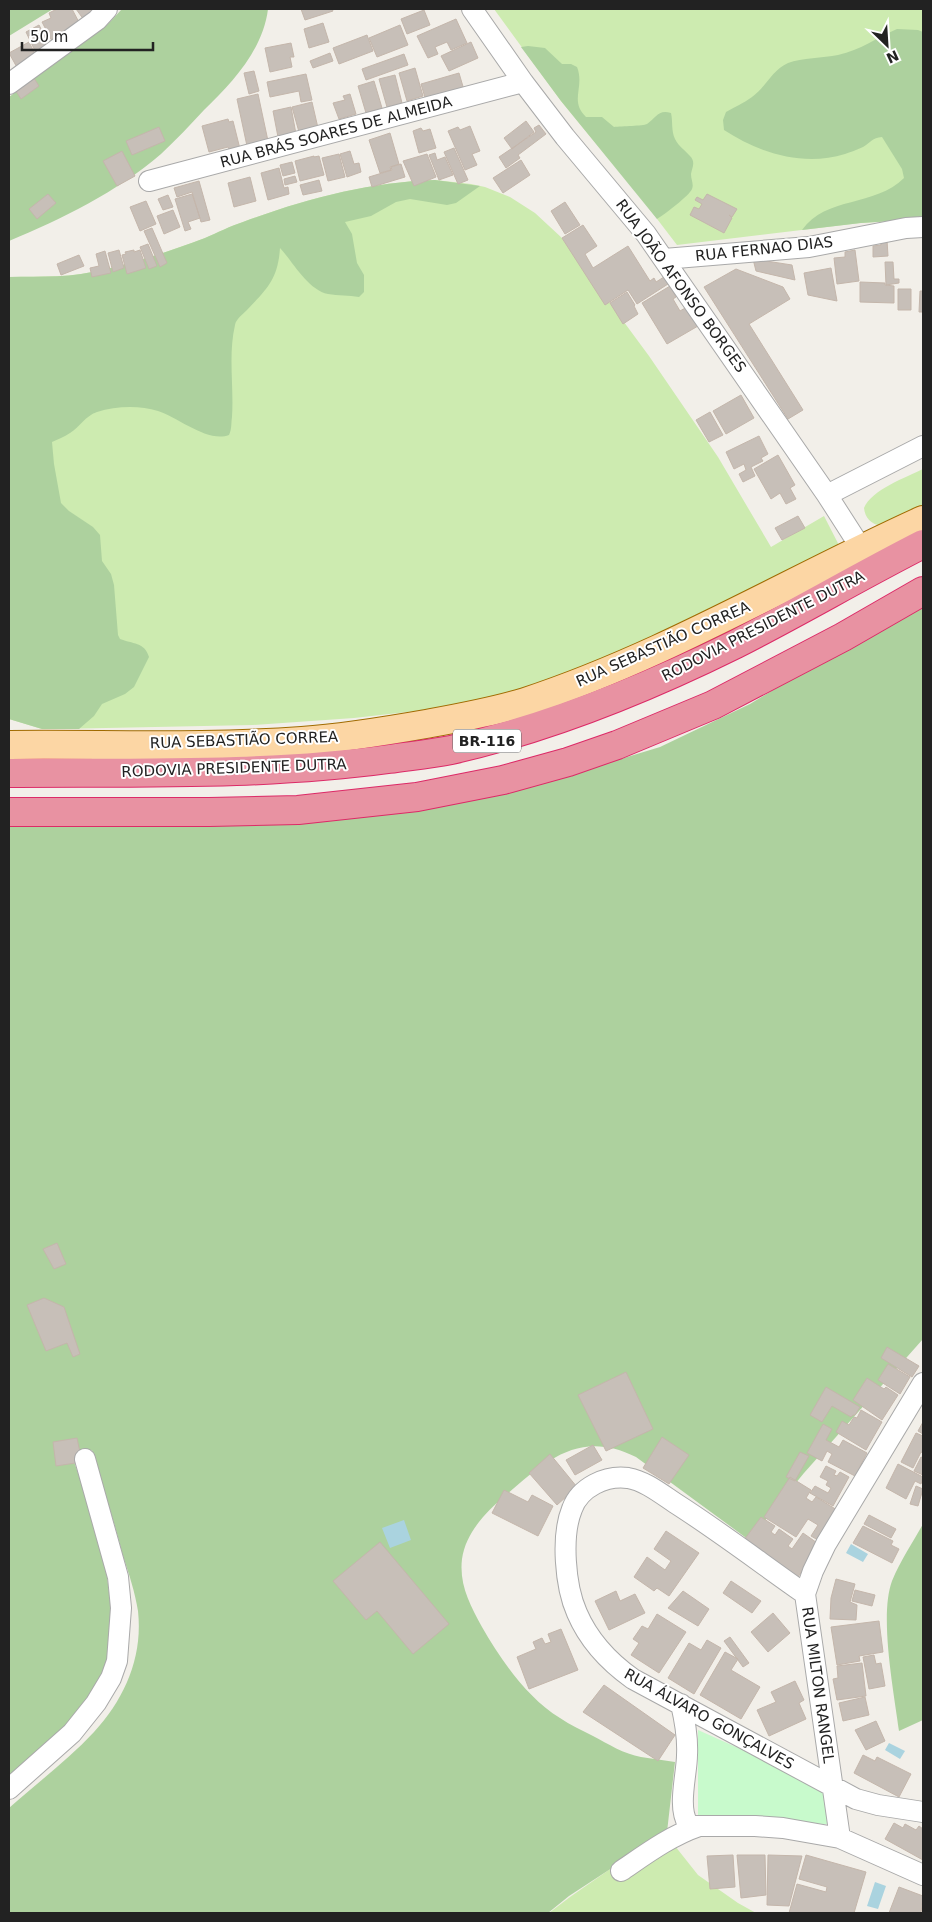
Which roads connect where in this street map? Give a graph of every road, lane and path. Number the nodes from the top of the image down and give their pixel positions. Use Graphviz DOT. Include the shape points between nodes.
graph roads {
  1 [pos="107,9"];
  2 [pos="472,9"];
  3 [pos="524,82"];
  4 [pos="9,84"];
  5 [pos="149,181"];
  6 [pos="923,227"];
  7 [pos="664,259"];
  8 [pos="923,446"];
  9 [pos="827,495"];
  10 [pos="923,520"];
  11 [pos="923,544"];
  12 [pos="862,548"];
  13 [pos="923,591"];
  14 [pos="9,745"];
  15 [pos="9,772"];
  16 [pos="9,812"];
  17 [pos="923,1383"];
  18 [pos="85,1459"];
  19 [pos="805,1594"];
  20 [pos="681,1704"];
  21 [pos="833,1786"];
  22 [pos="9,1789"];
  23 [pos="923,1812"];
  24 [pos="699,1826"];
  25 [pos="840,1838"];
  26 [pos="621,1871"];
  27 [pos="923,1876"];
  1 -- 4 [label="street" via="97,20"];
  2 -- 3 [label="street, RUA JOÃO AFONSO BORGES"];
  3 -- 5 [label="street, RUA BRÁS SOARES DE ALMEIDA"];
  3 -- 7 [label="street, RUA JOÃO AFONSO BORGES"];
  6 -- 7 [label="street, RUA FERNAO DIAS" via="809,247"];
  7 -- 9 [label="street, RUA JOÃO AFONSO BORGES"];
  8 -- 9 [label="street"];
  9 -- 12 [label="street, RUA JOÃO AFONSO BORGES"];
  10 -- 12 [label="main road, RUA SEBASTIÃO CORREA"];
  11 -- 15 [label="highway, RODOVIA PRESIDENTE DUTRA / BR-116" via="736,644 675,672 550,722 450,750 323,767"];
  12 -- 14 [label="main road, RUA SEBASTIÃO CORREA" via="708,627 629,663 524,703 464,717 302,741 198,745"];
  13 -- 16 [label="highway, BR-116" via="844,637 713,705 576,760 503,780 417,798 298,810"];
  17 -- 19 [label="street, RUA MILTON RANGEL" via="826,1544"];
  18 -- 22 [label="street" via="118,1577 121,1608 117,1661 96,1703 72,1733"];
  19 -- 20 [label="street, RUA ÁLVARO GONÇALVES" via="688,1511 637,1480 618,1477 585,1491 571,1510 567,1542 568,1577 577,1613 595,1645 618,1668"];
  19 -- 21 [label="street, RUA MILTON RANGEL"];
  20 -- 21 [label="street, RUA ÁLVARO GONÇALVES"];
  20 -- 24 [label="street" via="687,1734 683,1812 688,1824"];
  21 -- 23 [label="street, RUA ÁLVARO GONÇALVES" via="856,1799"];
  21 -- 25 [label="street, RUA MILTON RANGEL"];
  24 -- 25 [label="street" via="783,1828"];
  24 -- 26 [label="street" via="666,1840"];
  25 -- 27 [label="street"];
}
